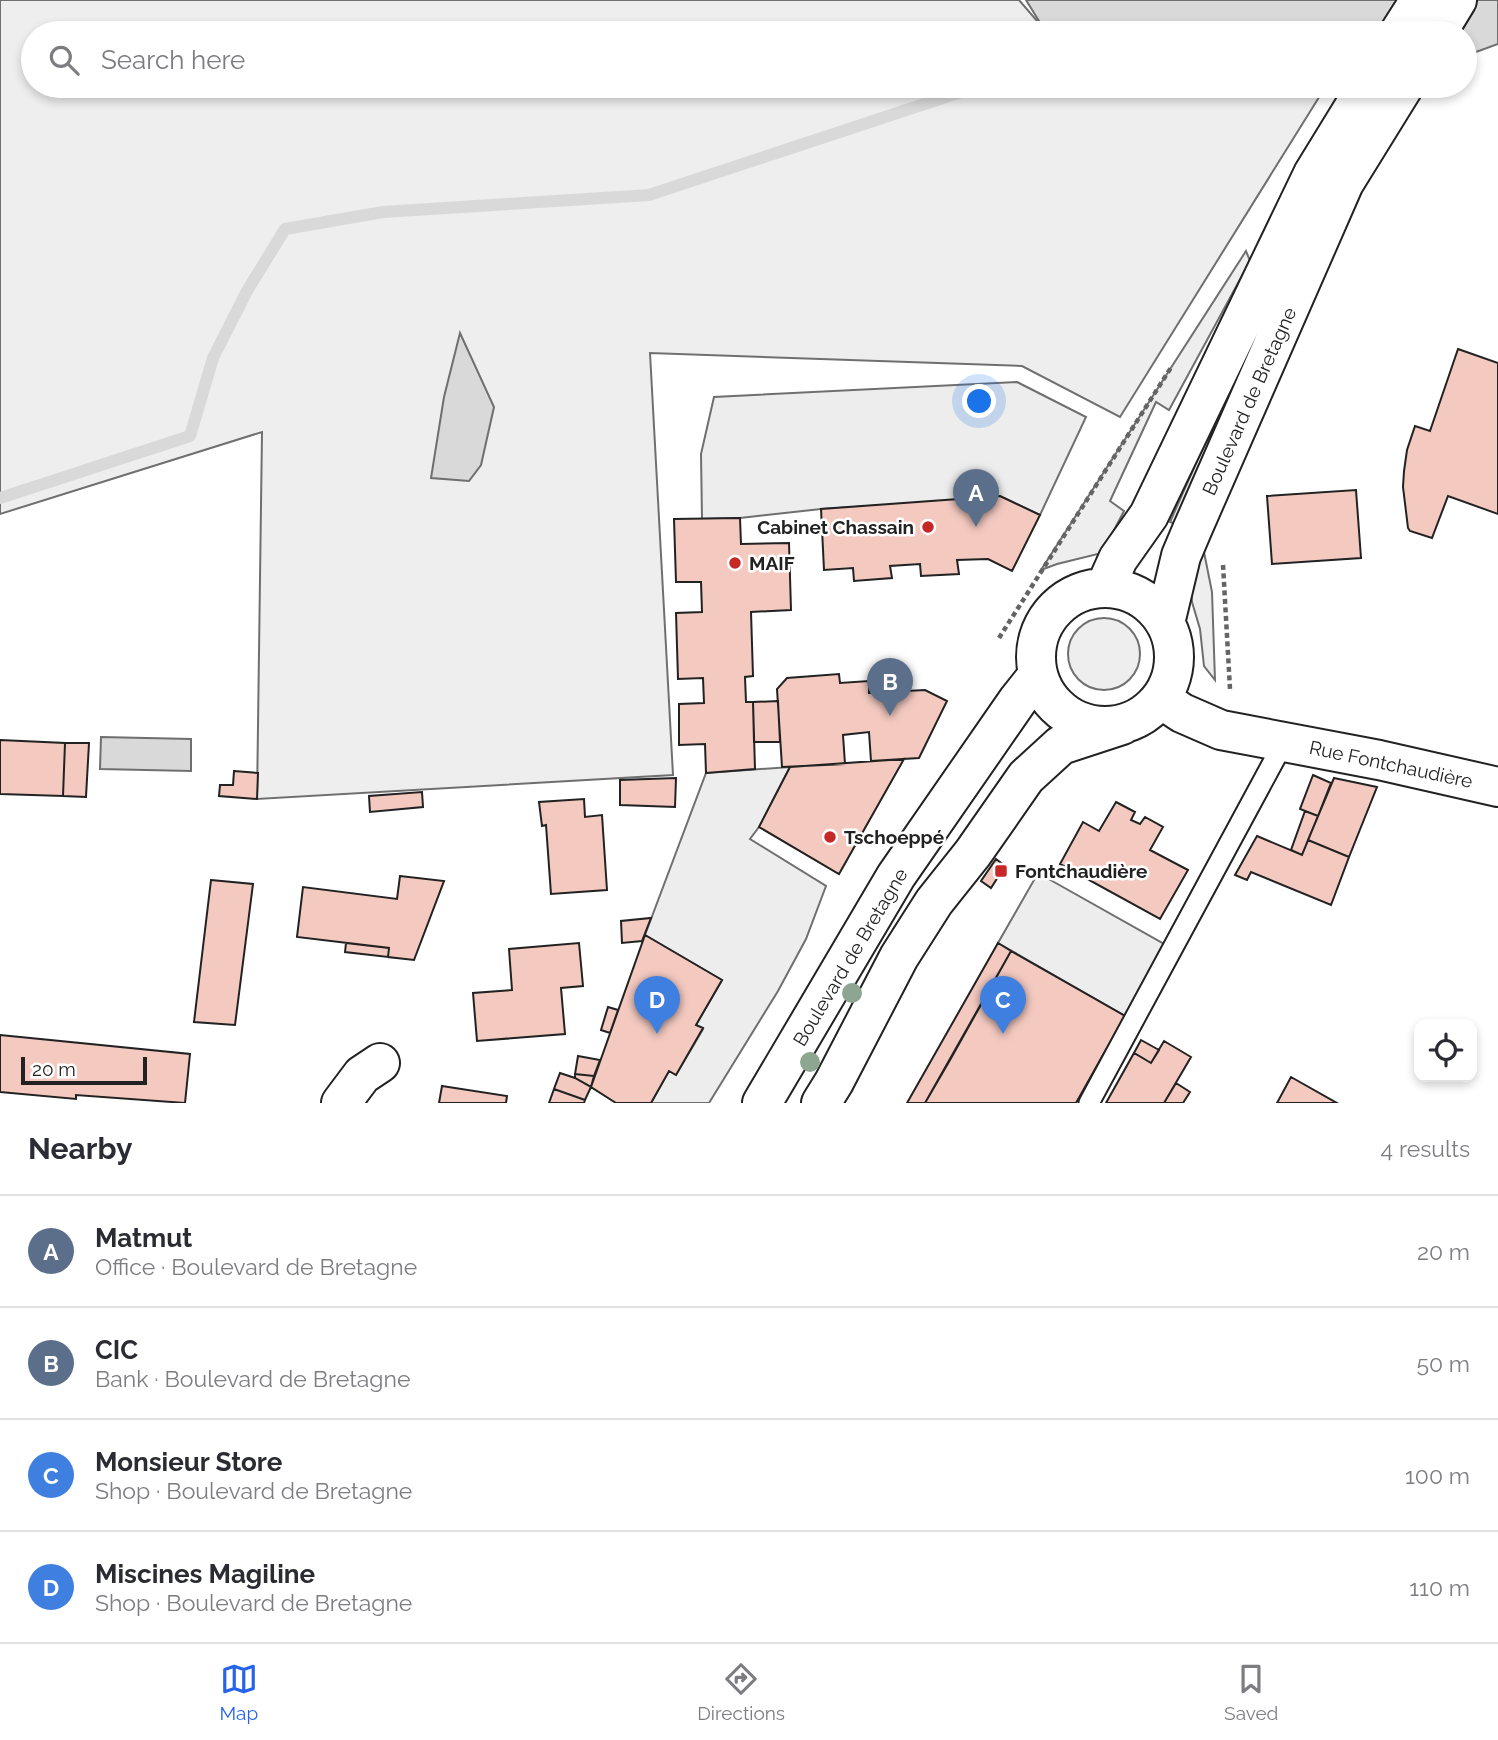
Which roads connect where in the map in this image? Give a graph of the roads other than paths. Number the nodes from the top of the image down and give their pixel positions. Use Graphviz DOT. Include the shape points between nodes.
graph roads {
  1 [pos="1420,0"];
  2 [pos="1457,0"];
  3 [pos="1407,21"];
  4 [pos="1444,21"];
  5 [pos="1362,98"];
  6 [pos="1394,98"];
  7 [pos="1329,178"];
  8 [pos="1105,588"];
  9 [pos="1165,623"];
  10 [pos="1038,676"];
  11 [pos="1161,699"];
  12 [pos="1122,725"];
  13 [pos="1284,742"];
  14 [pos="1498,787"];
  15 [pos="380,1063"];
  16 [pos="341,1103"];
  17 [pos="762,1103"];
  18 [pos="821,1103"];
  19 [pos="1088,1103"];
  1 -- 3 [label="main road"];
  2 -- 4 [label="main road"];
  5 -- 7 [label="main road"];
  6 -- 7 [label="main road"];
  7 -- 8 [label="main road, Boulevard de Bretagne" via="1149,515 1118,559"];
  7 -- 9 [label="main road, Boulevard de Bretagne" via="1181,556"];
  8 -- 9 [label="main road" via="1146,601"];
  8 -- 10 [label="main road" via="1082,592 1061,603 1045,621 1037,643"];
  9 -- 11 [label="main road" via="1174,662"];
  10 -- 12 [label="main road" via="1055,706 1069,717 1104,727"];
  10 -- 17 [label="main road, Boulevard de Bretagne" via="897,876"];
  11 -- 12 [label="main road"];
  11 -- 13 [label="main road, Rue Fontchaudière" via="1221,730"];
  12 -- 18 [label="main road" via="1061,745 1026,777 899,957"];
  13 -- 14 [label="main road, Rue Fontchaudière"];
  13 -- 19 [label="lane"];
  15 -- 16 [label="main road" via="362,1075"];
}
